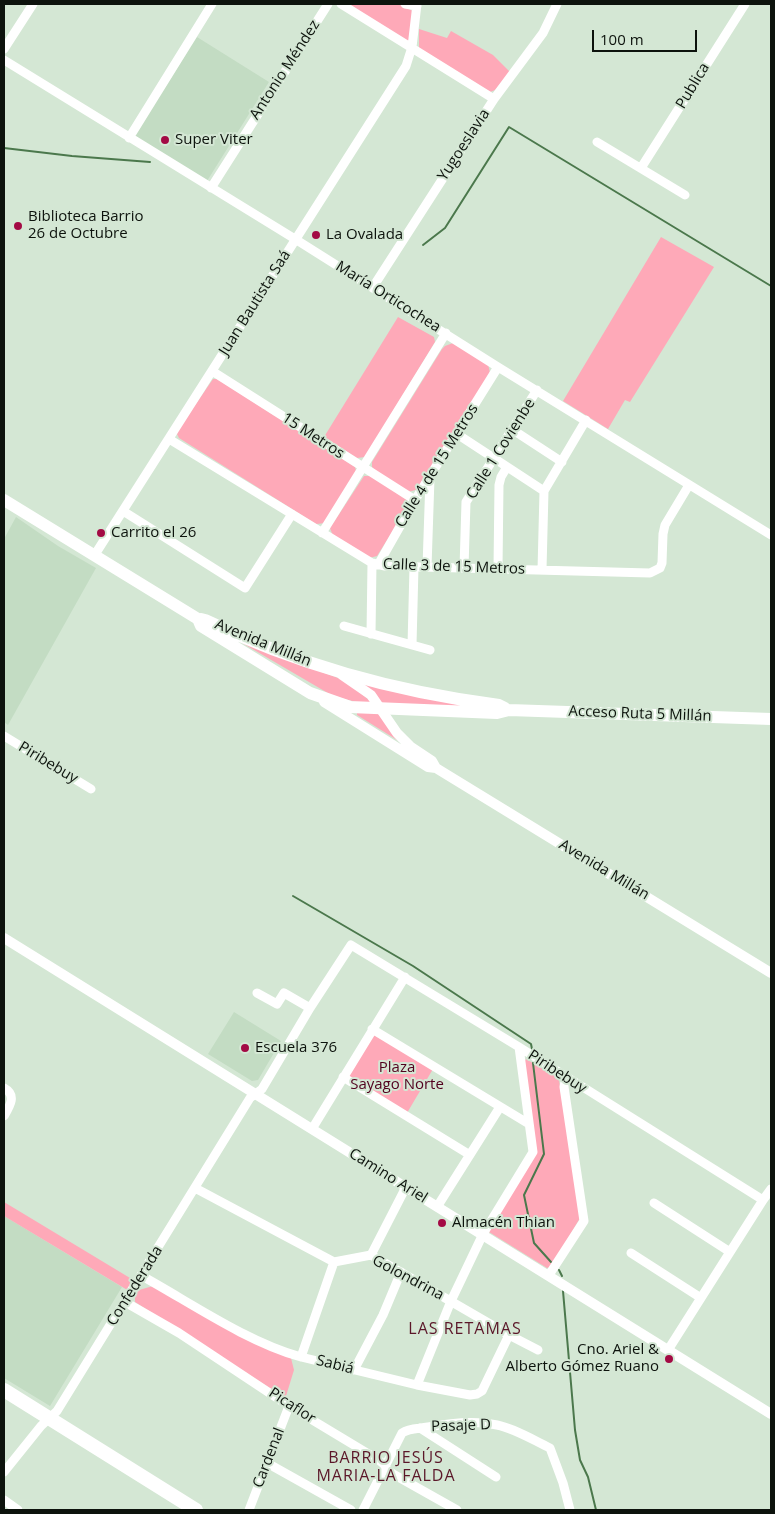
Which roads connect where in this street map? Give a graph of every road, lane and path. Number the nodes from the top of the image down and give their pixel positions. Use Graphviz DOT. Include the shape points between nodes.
graph roads {
  1 [pos="33,4"];
  2 [pos="212,4"];
  3 [pos="328,4"];
  4 [pos="341,4"];
  5 [pos="405,4"];
  6 [pos="557,4"];
  7 [pos="745,4"];
  8 [pos="417,5"];
  9 [pos="412,47"];
  10 [pos="4,49"];
  11 [pos="4,60"];
  12 [pos="494,99"];
  13 [pos="129,138"];
  14 [pos="597,142"];
  15 [pos="641,168"];
  16 [pos="211,188"];
  17 [pos="685,195"];
  18 [pos="295,239"];
  19 [pos="373,287"];
  20 [pos="446,333"];
  21 [pos="498,367"];
  22 [pos="212,371"];
  23 [pos="537,390"];
  24 [pos="586,420"];
  25 [pos="513,430"];
  26 [pos="457,434"];
  27 [pos="169,439"];
  28 [pos="494,459"];
  29 [pos="562,462"];
  30 [pos="363,468"];
  31 [pos="507,468"];
  32 [pos="430,477"];
  33 [pos="689,485"];
  34 [pos="544,491"];
  35 [pos="4,500"];
  36 [pos="415,500"];
  37 [pos="123,511"];
  38 [pos="292,514"];
  39 [pos="322,532"];
  40 [pos="771,535"];
  41 [pos="94,556"];
  42 [pos="375,564"];
  43 [pos="414,567"];
  44 [pos="427,567"];
  45 [pos="464,568"];
  46 [pos="498,568"];
  47 [pos="542,570"];
  48 [pos="198,619"];
  49 [pos="344,626"];
  50 [pos="371,634"];
  51 [pos="412,645"];
  52 [pos="430,650"];
  53 [pos="333,670"];
  54 [pos="310,693"];
  55 [pos="382,710"];
  56 [pos="509,710"];
  57 [pos="771,719"];
  58 [pos="4,736"];
  59 [pos="436,768"];
  60 [pos="91,789"];
  61 [pos="4,938"];
  62 [pos="351,945"];
  63 [pos="771,973"];
  64 [pos="404,978"];
  65 [pos="257,993"];
  66 [pos="310,1008"];
  67 [pos="372,1029"];
  68 [pos="519,1047"];
  69 [pos="343,1077"];
  70 [pos="566,1077"];
  71 [pos="4,1088"];
  72 [pos="256,1094"];
  73 [pos="500,1107"];
  74 [pos="4,1116"];
  75 [pos="529,1124"];
  76 [pos="312,1128"];
  77 [pos="470,1155"];
  78 [pos="406,1187"];
  79 [pos="196,1188"];
  80 [pos="771,1189"];
  81 [pos="763,1200"];
  82 [pos="654,1203"];
  83 [pos="438,1207"];
  84 [pos="483,1234"];
  85 [pos="730,1252"];
  86 [pos="631,1253"];
  87 [pos="371,1255"];
  88 [pos="334,1262"];
  89 [pos="401,1272"];
  90 [pos="549,1275"];
  91 [pos="142,1276"];
  92 [pos="701,1298"];
  93 [pos="451,1301"];
  94 [pos="125,1302"];
  95 [pos="509,1335"];
  96 [pos="538,1350"];
  97 [pos="668,1350"];
  98 [pos="301,1357"];
  99 [pos="354,1370"];
  100 [pos="417,1385"];
  101 [pos="4,1390"];
  102 [pos="289,1406"];
  103 [pos="771,1414"];
  104 [pos="49,1418"];
  105 [pos="420,1428"];
  106 [pos="267,1463"];
  107 [pos="385,1465"];
  108 [pos="4,1472"];
  109 [pos="496,1477"];
  110 [pos="4,1500"];
  111 [pos="18,1510"];
  112 [pos="196,1510"];
  113 [pos="249,1510"];
  114 [pos="351,1510"];
  115 [pos="363,1510"];
  116 [pos="456,1510"];
  117 [pos="570,1510"];
  1 -- 10 [label="street"];
  2 -- 13 [label="street"];
  3 -- 16 [label="street, Antonio Méndez"];
  4 -- 9 [label="street"];
  5 -- 8 [label="street"];
  6 -- 12 [label="street, Yugoeslavia" via="543,33"];
  7 -- 15 [label="street, Publica"];
  8 -- 9 [label="street, Juan Bautista Saá"];
  9 -- 12 [label="street"];
  9 -- 18 [label="street, Juan Bautista Saá" via="406,66"];
  11 -- 13 [label="street, María Orticochea"];
  12 -- 19 [label="street, Yugoeslavia"];
  13 -- 16 [label="street, María Orticochea"];
  14 -- 15 [label="street"];
  15 -- 17 [label="street"];
  16 -- 18 [label="street, María Orticochea"];
  18 -- 19 [label="street, María Orticochea"];
  18 -- 22 [label="street, Juan Bautista Saá"];
  19 -- 20 [label="street, María Orticochea"];
  20 -- 21 [label="street, María Orticochea"];
  20 -- 30 [label="street"];
  21 -- 23 [label="street, María Orticochea"];
  21 -- 26 [label="street, Calle 4 de 15 Metros"];
  22 -- 27 [label="street, Juan Bautista Saá"];
  22 -- 30 [label="street, 15 Metros"];
  23 -- 24 [label="street, María Orticochea"];
  23 -- 25 [label="street, Calle 1 Covienbe"];
  24 -- 29 [label="street"];
  24 -- 33 [label="street, María Orticochea"];
  25 -- 28 [label="street, Calle 1 Covienbe"];
  25 -- 29 [label="street"];
  26 -- 28 [label="street"];
  26 -- 32 [label="street, Calle 4 de 15 Metros"];
  27 -- 37 [label="street, Juan Bautista Saá"];
  27 -- 38 [label="street, Calle 3 de 15 Metros"];
  28 -- 31 [label="street"];
  28 -- 45 [label="street, Calle 1 Covienbe" via="466,502"];
  29 -- 34 [label="street"];
  30 -- 36 [label="street, 15 Metros"];
  30 -- 39 [label="street"];
  31 -- 34 [label="street"];
  31 -- 46 [label="street" via="499,485"];
  32 -- 36 [label="street, Calle 4 de 15 Metros"];
  32 -- 44 [label="street"];
  33 -- 40 [label="street, María Orticochea"];
  33 -- 47 [label="street, Calle 3 de 15 Metros" via="665,525 662,563 655,571"];
  34 -- 47 [label="street"];
  35 -- 41 [label="main road, Avenida Millán"];
  36 -- 42 [label="street, Calle 4 de 15 Metros"];
  37 -- 38 [label="street" via="245,588"];
  37 -- 41 [label="street, Juan Bautista Saá"];
  38 -- 39 [label="street, Calle 3 de 15 Metros"];
  39 -- 42 [label="street, Calle 3 de 15 Metros"];
  41 -- 48 [label="main road, Avenida Millán"];
  42 -- 43 [label="street, Calle 3 de 15 Metros"];
  42 -- 50 [label="street"];
  43 -- 44 [label="street, Calle 3 de 15 Metros"];
  43 -- 51 [label="street"];
  44 -- 45 [label="street, Calle 3 de 15 Metros"];
  45 -- 46 [label="street, Calle 3 de 15 Metros"];
  46 -- 47 [label="street, Calle 3 de 15 Metros"];
  48 -- 53 [label="main road, Avenida Millán"];
  48 -- 54 [label="main road, Avenida Millán" via="201,626"];
  49 -- 50 [label="street"];
  50 -- 51 [label="street"];
  51 -- 52 [label="street"];
  53 -- 55 [label="street, Avenida Millán" via="371,695"];
  53 -- 56 [label="main road, Acceso Ruta 5 Millán" via="402,689 499,705"];
  54 -- 55 [label="main road, Acceso Ruta 5 Millán" via="350,707"];
  54 -- 59 [label="street, Avenida Millán" via="428,767"];
  55 -- 56 [label="main road, Acceso Ruta 5 Millán" via="497,713"];
  55 -- 59 [label="street, Avenida Millán" via="397,733 432,761"];
  56 -- 57 [label="main road, Acceso Ruta 5 Millán"];
  58 -- 60 [label="street, Piribebuy"];
  59 -- 63 [label="street, Avenida Millán"];
  61 -- 72 [label="street, Camino Ariel"];
  62 -- 64 [label="street, Piribebuy"];
  62 -- 66 [label="street, Confederada"];
  64 -- 67 [label="street"];
  64 -- 68 [label="street, Piribebuy"];
  65 -- 66 [label="street" via="277,1004 284,993"];
  66 -- 72 [label="street, Confederada"];
  67 -- 69 [label="street"];
  67 -- 73 [label="street"];
  68 -- 70 [label="street, Piribebuy"];
  68 -- 75 [label="street"];
  69 -- 76 [label="street"];
  69 -- 77 [label="street"];
  70 -- 81 [label="street, Piribebuy"];
  70 -- 90 [label="street" via="564,1087 584,1221"];
  71 -- 74 [label="street" via="9,1090 12,1103"];
  72 -- 76 [label="street, Camino Ariel"];
  72 -- 79 [label="street, Confederada" via="250,1098"];
  73 -- 75 [label="street"];
  73 -- 77 [label="street"];
  75 -- 84 [label="street" via="531,1155"];
  76 -- 78 [label="street, Camino Ariel"];
  77 -- 83 [label="street"];
  78 -- 83 [label="street, Camino Ariel"];
  78 -- 87 [label="street"];
  79 -- 88 [label="street"];
  79 -- 91 [label="street, Confederada"];
  80 -- 81 [label="street"];
  81 -- 85 [label="street"];
  82 -- 85 [label="street"];
  83 -- 84 [label="street, Camino Ariel"];
  84 -- 90 [label="street, Camino Ariel"];
  84 -- 93 [label="street"];
  85 -- 92 [label="street"];
  86 -- 92 [label="street"];
  87 -- 88 [label="street, Golondrina"];
  87 -- 89 [label="street, Golondrina"];
  88 -- 98 [label="street"];
  89 -- 93 [label="street, Golondrina"];
  89 -- 99 [label="street"];
  90 -- 97 [label="street, Camino Ariel"];
  91 -- 94 [label="street, Confederada"];
  91 -- 98 [label="street, Sabiá" via="253,1338"];
  92 -- 97 [label="street"];
  93 -- 95 [label="street, Golondrina"];
  93 -- 100 [label="street"];
  94 -- 102 [label="street, Picaflor"];
  94 -- 104 [label="street, Confederada" via="57,1412"];
  95 -- 96 [label="street, Golondrina"];
  95 -- 100 [label="street, Sabiá" via="482,1391 477,1394"];
  97 -- 103 [label="street, Camino Ariel"];
  98 -- 99 [label="street, Sabiá"];
  99 -- 100 [label="street, Sabiá"];
  101 -- 104 [label="main road"];
  102 -- 106 [label="street, Cardenal"];
  102 -- 107 [label="street, Picaflor"];
  104 -- 108 [label="street, Confederada"];
  104 -- 112 [label="main road"];
  105 -- 107 [label="street, Pasaje D" via="402,1433"];
  105 -- 109 [label="street"];
  105 -- 117 [label="street, Pasaje D" via="440,1424 497,1424 550,1448"];
  106 -- 113 [label="street, Cardenal"];
  106 -- 114 [label="street"];
  107 -- 115 [label="street, Pasaje D"];
  107 -- 116 [label="street, Picaflor" via="392,1474"];
  110 -- 111 [label="street"];
}
